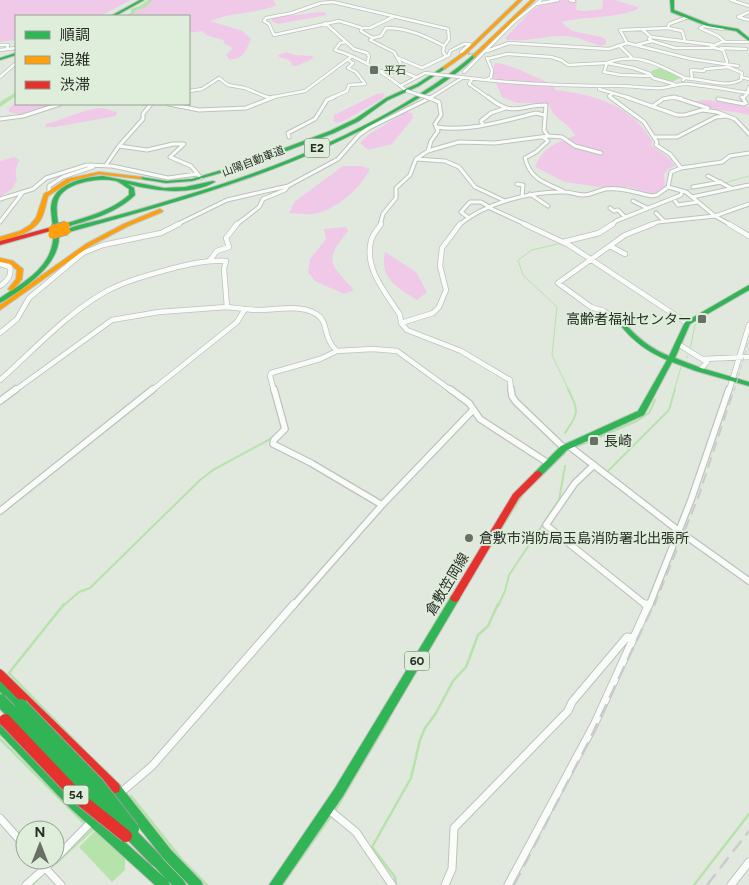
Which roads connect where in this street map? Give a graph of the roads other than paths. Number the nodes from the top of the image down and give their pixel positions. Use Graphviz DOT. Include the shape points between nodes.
graph roads {
  1 [pos="142,0"];
  2 [pos="520,0"];
  3 [pos="541,0"];
  4 [pos="558,0"];
  5 [pos="570,0"];
  6 [pos="672,0"];
  7 [pos="731,0"];
  8 [pos="532,1"];
  9 [pos="574,2"];
  10 [pos="744,4"];
  11 [pos="749,6"];
  12 [pos="749,11"];
  13 [pos="115,15"];
  14 [pos="393,17"];
  15 [pos="688,17"];
  16 [pos="749,20"];
  17 [pos="324,23"];
  18 [pos="362,28"];
  19 [pos="668,28"];
  20 [pos="643,30"];
  21 [pos="741,32"];
  22 [pos="651,37"];
  23 [pos="373,38"];
  24 [pos="652,41"];
  25 [pos="685,41"];
  26 [pos="749,41"];
  27 [pos="346,42"];
  28 [pos="627,42"];
  29 [pos="725,42"];
  30 [pos="643,43"];
  31 [pos="0,45"];
  32 [pos="444,46"];
  33 [pos="620,46"];
  34 [pos="636,46"];
  35 [pos="712,46"];
  36 [pos="720,48"];
  37 [pos="746,49"];
  38 [pos="0,50"];
  39 [pos="15,50"];
  40 [pos="486,51"];
  41 [pos="460,52"];
  42 [pos="352,56"];
  43 [pos="446,56"];
  44 [pos="0,58"];
  45 [pos="398,58"];
  46 [pos="633,58"];
  47 [pos="487,59"];
  48 [pos="606,63"];
  49 [pos="15,64"];
  50 [pos="366,64"];
  51 [pos="726,65"];
  52 [pos="738,66"];
  53 [pos="377,70"];
  54 [pos="464,72"];
  55 [pos="406,73"];
  56 [pos="651,76"];
  57 [pos="0,77"];
  58 [pos="416,77"];
  59 [pos="461,77"];
  60 [pos="741,77"];
  61 [pos="685,78"];
  62 [pos="472,79"];
  63 [pos="692,79"];
  64 [pos="749,79"];
  65 [pos="486,80"];
  66 [pos="674,84"];
  67 [pos="719,86"];
  68 [pos="749,87"];
  69 [pos="591,88"];
  70 [pos="403,89"];
  71 [pos="190,92"];
  72 [pos="748,93"];
  73 [pos="612,94"];
  74 [pos="269,98"];
  75 [pos="430,98"];
  76 [pos="718,99"];
  77 [pos="58,105"];
  78 [pos="150,105"];
  79 [pos="175,105"];
  80 [pos="653,106"];
  81 [pos="506,108"];
  82 [pos="710,110"];
  83 [pos="544,116"];
  84 [pos="730,116"];
  85 [pos="0,119"];
  86 [pos="741,123"];
  87 [pos="483,125"];
  88 [pos="749,126"];
  89 [pos="436,127"];
  90 [pos="749,134"];
  91 [pos="548,136"];
  92 [pos="289,137"];
  93 [pos="543,137"];
  94 [pos="654,137"];
  95 [pos="118,146"];
  96 [pos="428,151"];
  97 [pos="601,153"];
  98 [pos="749,153"];
  99 [pos="288,160"];
  100 [pos="416,160"];
  101 [pos="106,165"];
  102 [pos="681,168"];
  103 [pos="239,175"];
  104 [pos="199,176"];
  105 [pos="708,176"];
  106 [pos="723,182"];
  107 [pos="517,184"];
  108 [pos="749,185"];
  109 [pos="288,186"];
  110 [pos="668,187"];
  111 [pos="693,187"];
  112 [pos="732,188"];
  113 [pos="514,189"];
  114 [pos="24,192"];
  115 [pos="48,192"];
  116 [pos="566,192"];
  117 [pos="684,192"];
  118 [pos="522,194"];
  119 [pos="530,194"];
  120 [pos="692,197"];
  121 [pos="0,199"];
  122 [pos="505,201"];
  123 [pos="633,201"];
  124 [pos="674,201"];
  125 [pos="698,202"];
  126 [pos="749,204"];
  127 [pos="548,206"];
  128 [pos="628,207"];
  129 [pos="490,208"];
  130 [pos="610,208"];
  131 [pos="647,208"];
  132 [pos="635,213"];
  133 [pos="656,213"];
  134 [pos="714,216"];
  135 [pos="625,217"];
  136 [pos="469,218"];
  137 [pos="664,220"];
  138 [pos="0,222"];
  139 [pos="67,228"];
  140 [pos="52,232"];
  141 [pos="749,236"];
  142 [pos="0,239"];
  143 [pos="0,243"];
  144 [pos="564,243"];
  145 [pos="610,246"];
  146 [pos="0,248"];
  147 [pos="625,254"];
  148 [pos="591,259"];
  149 [pos="210,260"];
  150 [pos="0,262"];
  151 [pos="0,286"];
  152 [pos="749,287"];
  153 [pos="0,300"];
  154 [pos="0,307"];
  155 [pos="227,307"];
  156 [pos="245,310"];
  157 [pos="401,323"];
  158 [pos="687,323"];
  159 [pos="623,325"];
  160 [pos="749,325"];
  161 [pos="0,332"];
  162 [pos="678,344"];
  163 [pos="337,351"];
  164 [pos="740,357"];
  165 [pos="749,357"];
  166 [pos="671,359"];
  167 [pos="702,364"];
  168 [pos="732,378"];
  169 [pos="0,380"];
  170 [pos="749,384"];
  171 [pos="0,401"];
  172 [pos="473,410"];
  173 [pos="567,447"];
  174 [pos="548,463"];
  175 [pos="594,465"];
  176 [pos="382,505"];
  177 [pos="0,511"];
  178 [pos="679,531"];
  179 [pos="749,581"];
  180 [pos="647,606"];
  181 [pos="634,638"];
  182 [pos="0,674"];
  183 [pos="0,685"];
  184 [pos="0,700"];
  185 [pos="2,720"];
  186 [pos="120,793"];
  187 [pos="332,812"];
  188 [pos="0,818"];
  189 [pos="89,824"];
  190 [pos="15,835"];
  191 [pos="65,848"];
  192 [pos="157,861"];
  193 [pos="749,862"];
  194 [pos="43,870"];
  195 [pos="47,870"];
  196 [pos="26,885"];
  197 [pos="61,885"];
  198 [pos="164,885"];
  199 [pos="180,885"];
  200 [pos="197,885"];
  201 [pos="275,885"];
  202 [pos="392,885"];
  203 [pos="445,885"];
  204 [pos="508,885"];
  205 [pos="732,885"];
  1 -- 13 [label="main road"];
  2 -- 70 [label="main road" via="448,66 427,80"];
  3 -- 8 [label="street"];
  4 -- 8 [label="street"];
  5 -- 9 [label="street"];
  6 -- 15 [label="main road" via="672,11"];
  7 -- 10 [label="street"];
  8 -- 40 [label="street"];
  8 -- 99 [label="main road, 山陽自動車道 / E2" via="468,61 419,96 364,126"];
  8 -- 103 [label="main road, 山陽自動車道 / E2" via="462,61 414,95 320,143"];
  10 -- 11 [label="street"];
  10 -- 12 [label="street" via="742,8"];
  12 -- 16 [label="street" via="738,17"];
  14 -- 17 [label="street" via="328,2 264,21 274,35"];
  14 -- 18 [label="street" via="370,28"];
  14 -- 32 [label="street" via="437,24 448,29 449,39"];
  15 -- 19 [label="street" via="668,24"];
  15 -- 21 [label="main road"];
  17 -- 18 [label="street" via="344,22"];
  17 -- 27 [label="street"];
  18 -- 23 [label="street" via="361,31"];
  19 -- 20 [label="street"];
  19 -- 25 [label="street" via="682,31"];
  20 -- 22 [label="street"];
  20 -- 28 [label="street" via="619,31"];
  21 -- 26 [label="main road"];
  21 -- 29 [label="street" via="700,28"];
  22 -- 24 [label="street"];
  22 -- 25 [label="street"];
  23 -- 32 [label="street" via="380,36 386,28 399,28 426,36"];
  23 -- 45 [label="street" via="370,40 394,52"];
  24 -- 30 [label="street"];
  24 -- 35 [label="street" via="676,48"];
  25 -- 35 [label="street"];
  26 -- 29 [label="street"];
  27 -- 42 [label="street" via="340,43 335,50"];
  27 -- 50 [label="street" via="367,53"];
  28 -- 30 [label="street"];
  28 -- 33 [label="street"];
  28 -- 34 [label="street"];
  29 -- 35 [label="street"];
  30 -- 34 [label="street"];
  31 -- 39 [label="street" via="8,45 7,49"];
  32 -- 43 [label="street"];
  33 -- 40 [label="street" via="604,49 510,43"];
  33 -- 46 [label="street"];
  34 -- 51 [label="street"];
  35 -- 36 [label="street"];
  36 -- 37 [label="street"];
  36 -- 51 [label="street" via="725,52"];
  38 -- 39 [label="street"];
  39 -- 44 [label="main road"];
  40 -- 47 [label="street"];
  40 -- 54 [label="street"];
  41 -- 43 [label="street" via="470,44 460,46"];
  42 -- 50 [label="street"];
  42 -- 74 [label="street" via="305,91"];
  42 -- 92 [label="street" via="348,60 353,63 348,68 356,72 365,84 349,85 347,90 328,100 315,119 288,133"];
  43 -- 45 [label="street" via="422,68"];
  45 -- 55 [label="street"];
  46 -- 48 [label="street"];
  46 -- 61 [label="street" via="660,64"];
  47 -- 48 [label="street" via="507,54 551,57 568,65"];
  47 -- 65 [label="street" via="492,70"];
  48 -- 56 [label="street" via="633,68"];
  48 -- 56 [label="street" via="604,72"];
  49 -- 57 [label="street"];
  50 -- 53 [label="street"];
  51 -- 52 [label="street"];
  51 -- 60 [label="street" via="740,71"];
  51 -- 63 [label="street" via="704,71 691,70"];
  53 -- 55 [label="street"];
  53 -- 70 [label="street"];
  55 -- 58 [label="street"];
  56 -- 66 [label="street"];
  58 -- 59 [label="street, bridge" via="425,73"];
  58 -- 70 [label="street"];
  59 -- 62 [label="street"];
  59 -- 75 [label="street"];
  60 -- 64 [label="street"];
  60 -- 67 [label="street" via="733,84"];
  61 -- 63 [label="street"];
  61 -- 66 [label="street"];
  62 -- 65 [label="street"];
  62 -- 81 [label="street" via="469,84"];
  63 -- 67 [label="street" via="707,80"];
  65 -- 69 [label="street"];
  66 -- 67 [label="street"];
  66 -- 69 [label="street" via="663,88"];
  67 -- 72 [label="street"];
  68 -- 72 [label="street"];
  69 -- 73 [label="street"];
  70 -- 75 [label="street, bridge"];
  70 -- 104 [label="main road" via="357,120 332,132 250,163"];
  71 -- 74 [label="street" via="202,89 219,78 226,80 228,85"];
  72 -- 76 [label="street" via="742,96 744,104"];
  73 -- 80 [label="street"];
  73 -- 94 [label="street" via="609,96 644,122"];
  74 -- 79 [label="street" via="248,107 231,109 199,110"];
  75 -- 89 [label="street" via="440,104 441,115"];
  75 -- 109 [label="street" via="369,128 338,159"];
  77 -- 85 [label="street" via="43,112"];
  78 -- 95 [label="street" via="136,128"];
  80 -- 82 [label="street" via="681,116"];
  80 -- 82 [label="street" via="664,98 672,97"];
  81 -- 83 [label="street" via="523,110 546,105"];
  81 -- 87 [label="street" via="491,113 481,121"];
  82 -- 84 [label="street"];
  83 -- 87 [label="street" via="536,113"];
  83 -- 91 [label="street" via="544,130"];
  84 -- 86 [label="street"];
  84 -- 94 [label="street" via="716,118 677,137"];
  86 -- 88 [label="street"];
  86 -- 90 [label="street"];
  87 -- 89 [label="street" via="462,129"];
  89 -- 96 [label="street" via="438,131"];
  91 -- 93 [label="street"];
  91 -- 97 [label="street" via="562,137 573,147"];
  93 -- 96 [label="street" via="511,142 459,142"];
  93 -- 116 [label="street" via="548,141 525,158 526,167 537,182"];
  94 -- 102 [label="street" via="656,145 670,154"];
  95 -- 101 [label="street"];
  95 -- 104 [label="street" via="147,150 184,144 170,157 186,162"];
  96 -- 100 [label="street"];
  98 -- 102 [label="street" via="730,156 722,162"];
  99 -- 139 [label="main road, 山陽自動車道 / E2" via="191,195"];
  99 -- 154 [label="main road" via="116,230 75,253"];
  100 -- 122 [label="street" via="445,161 459,167 475,187"];
  100 -- 157 [label="street" via="410,175 396,188 396,198 383,214 370,244 374,274 400,315"];
  101 -- 104 [label="street" via="168,178"];
  101 -- 114 [label="street" via="68,170 46,178"];
  101 -- 115 [label="street" via="63,177 49,186"];
  102 -- 110 [label="street" via="671,172"];
  103 -- 139 [label="main road, 山陽自動車道 / E2"];
  103 -- 153 [label="main road" via="176,189 149,188 120,178 106,177 86,179 68,186 57,195 53,205 57,239 51,255 35,274"];
  104 -- 115 [label="main road" via="166,182 99,174 69,180"];
  105 -- 106 [label="street"];
  106 -- 111 [label="street"];
  106 -- 112 [label="street"];
  107 -- 118 [label="street" via="523,185"];
  108 -- 112 [label="street"];
  109 -- 149 [label="street" via="263,199 259,207 239,220 226,238 229,247 217,252"];
  109 -- 161 [label="street" via="227,200 161,233 83,253 29,298 17,319"];
  110 -- 116 [label="street" via="652,196 621,189 584,195"];
  110 -- 117 [label="street"];
  112 -- 120 [label="street"];
  113 -- 118 [label="street"];
  114 -- 121 [label="street"];
  114 -- 138 [label="street"];
  115 -- 142 [label="main road" via="38,221 20,233"];
  116 -- 119 [label="street"];
  117 -- 120 [label="street"];
  117 -- 131 [label="street"];
  118 -- 119 [label="street"];
  118 -- 122 [label="street"];
  119 -- 127 [label="street"];
  120 -- 125 [label="street"];
  122 -- 129 [label="street"];
  123 -- 131 [label="street"];
  124 -- 125 [label="street" via="678,204"];
  125 -- 134 [label="street"];
  126 -- 134 [label="street"];
  128 -- 132 [label="street"];
  129 -- 136 [label="street"];
  129 -- 136 [label="street" via="481,202 470,202 461,210"];
  129 -- 144 [label="street"];
  130 -- 135 [label="street"];
  131 -- 132 [label="street"];
  132 -- 135 [label="street"];
  133 -- 137 [label="street"];
  134 -- 137 [label="street"];
  134 -- 141 [label="street"];
  135 -- 144 [label="street" via="599,233"];
  136 -- 157 [label="street" via="460,224 442,248 440,266 446,290 439,307 433,313"];
  137 -- 145 [label="street" via="625,235"];
  139 -- 140 [label="main road, bridge"];
  139 -- 154 [label="main road" via="123,204 131,195 130,187 120,181 99,179 76,184 64,192 57,204 62,234 56,255"];
  140 -- 143 [label="main road"];
  140 -- 146 [label="main road"];
  144 -- 148 [label="street"];
  145 -- 147 [label="street"];
  145 -- 148 [label="street"];
  148 -- 158 [label="street"];
  148 -- 159 [label="street" via="558,283"];
  149 -- 155 [label="street" via="226,261"];
  149 -- 169 [label="street" via="157,272 106,292 52,332"];
  150 -- 151 [label="street" via="10,267 11,272 9,279"];
  150 -- 153 [label="main road" via="15,264 20,272 16,282"];
  152 -- 158 [label="main road"];
  155 -- 156 [label="street"];
  155 -- 171 [label="street" via="159,312 110,322"];
  156 -- 163 [label="street" via="288,309 320,316 326,339"];
  156 -- 177 [label="street" via="237,322"];
  157 -- 173 [label="street" via="407,330 461,351 510,380 516,402"];
  158 -- 162 [label="main road, 倉敷笠岡線 / 60"];
  159 -- 166 [label="main road" via="626,332 638,341"];
  160 -- 164 [label="street"];
  162 -- 166 [label="main road, 倉敷笠岡線 / 60"];
  162 -- 167 [label="street"];
  163 -- 172 [label="street" via="397,351 469,403"];
  163 -- 176 [label="street" via="271,373 285,429 273,444 282,452 294,453 338,477"];
  164 -- 165 [label="street"];
  164 -- 167 [label="street"];
  164 -- 168 [label="street"];
  166 -- 167 [label="main road"];
  166 -- 173 [label="main road, 倉敷笠岡線 / 60" via="641,413"];
  167 -- 168 [label="main road"];
  168 -- 170 [label="main road"];
  168 -- 178 [label="street"];
  172 -- 174 [label="street" via="480,419"];
  172 -- 176 [label="street"];
  173 -- 174 [label="main road, 倉敷笠岡線 / 60"];
  173 -- 175 [label="street"];
  174 -- 187 [label="main road, 倉敷笠岡線 / 60" via="516,496"];
  175 -- 178 [label="street"];
  175 -- 180 [label="street" via="575,483 546,525"];
  176 -- 186 [label="street" via="152,766"];
  178 -- 179 [label="street"];
  178 -- 180 [label="street"];
  180 -- 181 [label="street"];
  181 -- 203 [label="street" via="627,637 616,648 568,711 454,828 452,869"];
  181 -- 204 [label="street"];
  182 -- 186 [label="main road"];
  183 -- 192 [label="main road, 54, bridge" via="98,784"];
  184 -- 192 [label="main road, bridge"];
  185 -- 189 [label="main road"];
  185 -- 192 [label="main road, 54, bridge" via="81,800"];
  186 -- 189 [label="street"];
  186 -- 200 [label="main road" via="167,854"];
  187 -- 201 [label="main road, 倉敷笠岡線 / 60"];
  187 -- 202 [label="street" via="356,832"];
  188 -- 190 [label="street"];
  189 -- 191 [label="street"];
  189 -- 198 [label="main road"];
  192 -- 199 [label="main road, 54"];
  193 -- 205 [label="street"];
  194 -- 196 [label="street"];
  195 -- 197 [label="street"];
}
